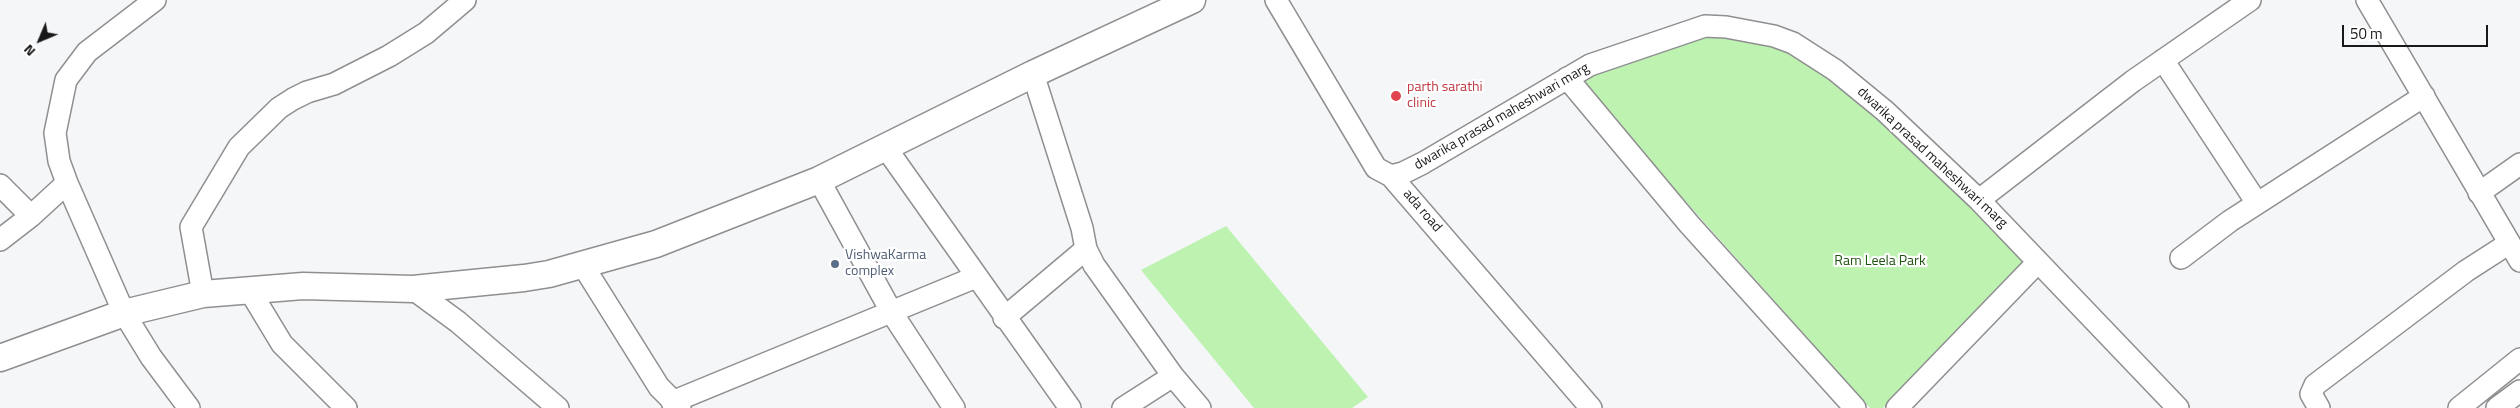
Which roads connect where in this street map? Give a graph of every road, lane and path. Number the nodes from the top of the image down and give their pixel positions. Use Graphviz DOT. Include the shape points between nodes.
graph roads {
  1 [pos="155,0"];
  2 [pos="465,0"];
  3 [pos="1192,0"];
  4 [pos="1276,0"];
  5 [pos="2250,0"];
  6 [pos="2367,0"];
  7 [pos="2163,60"];
  8 [pos="1033,74"];
  9 [pos="1567,78"];
  10 [pos="2424,96"];
  11 [pos="886,148"];
  12 [pos="2520,164"];
  13 [pos="1391,176"];
  14 [pos="819,180"];
  15 [pos="65,184"];
  16 [pos="0,185"];
  17 [pos="2479,193"];
  18 [pos="1979,200"];
  19 [pos="2256,204"];
  20 [pos="31,216"];
  21 [pos="0,240"];
  22 [pos="2508,244"];
  23 [pos="1086,249"];
  24 [pos="2181,258"];
  25 [pos="2038,262"];
  26 [pos="2520,262"];
  27 [pos="582,264"];
  28 [pos="976,277"];
  29 [pos="413,289"];
  30 [pos="250,291"];
  31 [pos="203,294"];
  32 [pos="124,312"];
  33 [pos="892,313"];
  34 [pos="1004,318"];
  35 [pos="0,358"];
  36 [pos="2520,359"];
  37 [pos="1173,376"];
  38 [pos="2520,391"];
  39 [pos="2168,404"];
  40 [pos="676,405"];
  41 [pos="189,408"];
  42 [pos="346,408"];
  43 [pos="558,408"];
  44 [pos="954,408"];
  45 [pos="1070,408"];
  46 [pos="1123,408"];
  47 [pos="1200,408"];
  48 [pos="1591,408"];
  49 [pos="1855,408"];
  50 [pos="1897,408"];
  51 [pos="2318,408"];
  52 [pos="2459,408"];
  53 [pos="2497,408"];
  1 -- 15 [label="street" via="87,52 66,80 55,133"];
  2 -- 31 [label="street" via="426,33 390,56 334,84 293,99 239,147 191,227"];
  3 -- 8 [label="main road"];
  4 -- 13 [label="street, ada road" via="1376,168"];
  5 -- 7 [label="street"];
  6 -- 10 [label="street"];
  7 -- 18 [label="street"];
  7 -- 19 [label="street"];
  8 -- 11 [label="main road"];
  8 -- 23 [label="street"];
  9 -- 13 [label="street, dwarika prasad maheshwari marg" via="1423,162"];
  9 -- 18 [label="street, dwarika prasad maheshwari marg" via="1590,65 1705,26 1774,36 1793,43 1864,93"];
  9 -- 49 [label="street" via="1689,224"];
  10 -- 17 [label="street"];
  10 -- 19 [label="street"];
  11 -- 14 [label="main road"];
  11 -- 28 [label="street"];
  12 -- 17 [label="street"];
  13 -- 48 [label="street, ada road"];
  14 -- 27 [label="main road" via="656,244"];
  14 -- 33 [label="street"];
  15 -- 20 [label="street"];
  15 -- 32 [label="street"];
  16 -- 20 [label="street"];
  17 -- 22 [label="street"];
  18 -- 25 [label="street, dwarika prasad maheshwari marg"];
  19 -- 24 [label="street"];
  20 -- 21 [label="street"];
  22 -- 26 [label="street"];
  22 -- 51 [label="street" via="2466,271 2315,385 2311,394"];
  23 -- 34 [label="street"];
  23 -- 37 [label="street"];
  25 -- 39 [label="street, dwarika prasad maheshwari marg"];
  25 -- 50 [label="street"];
  27 -- 29 [label="main road" via="524,278"];
  27 -- 40 [label="street" via="659,387"];
  28 -- 33 [label="street"];
  28 -- 34 [label="street"];
  29 -- 30 [label="main road" via="303,286"];
  29 -- 43 [label="street" via="458,322"];
  30 -- 31 [label="main road"];
  30 -- 42 [label="street" via="282,344"];
  31 -- 32 [label="main road"];
  32 -- 35 [label="main road"];
  32 -- 41 [label="street" via="151,357"];
  33 -- 40 [label="street"];
  33 -- 44 [label="street"];
  34 -- 45 [label="street"];
  36 -- 52 [label="street"];
  37 -- 46 [label="street"];
  37 -- 47 [label="street"];
  38 -- 53 [label="street"];
}
